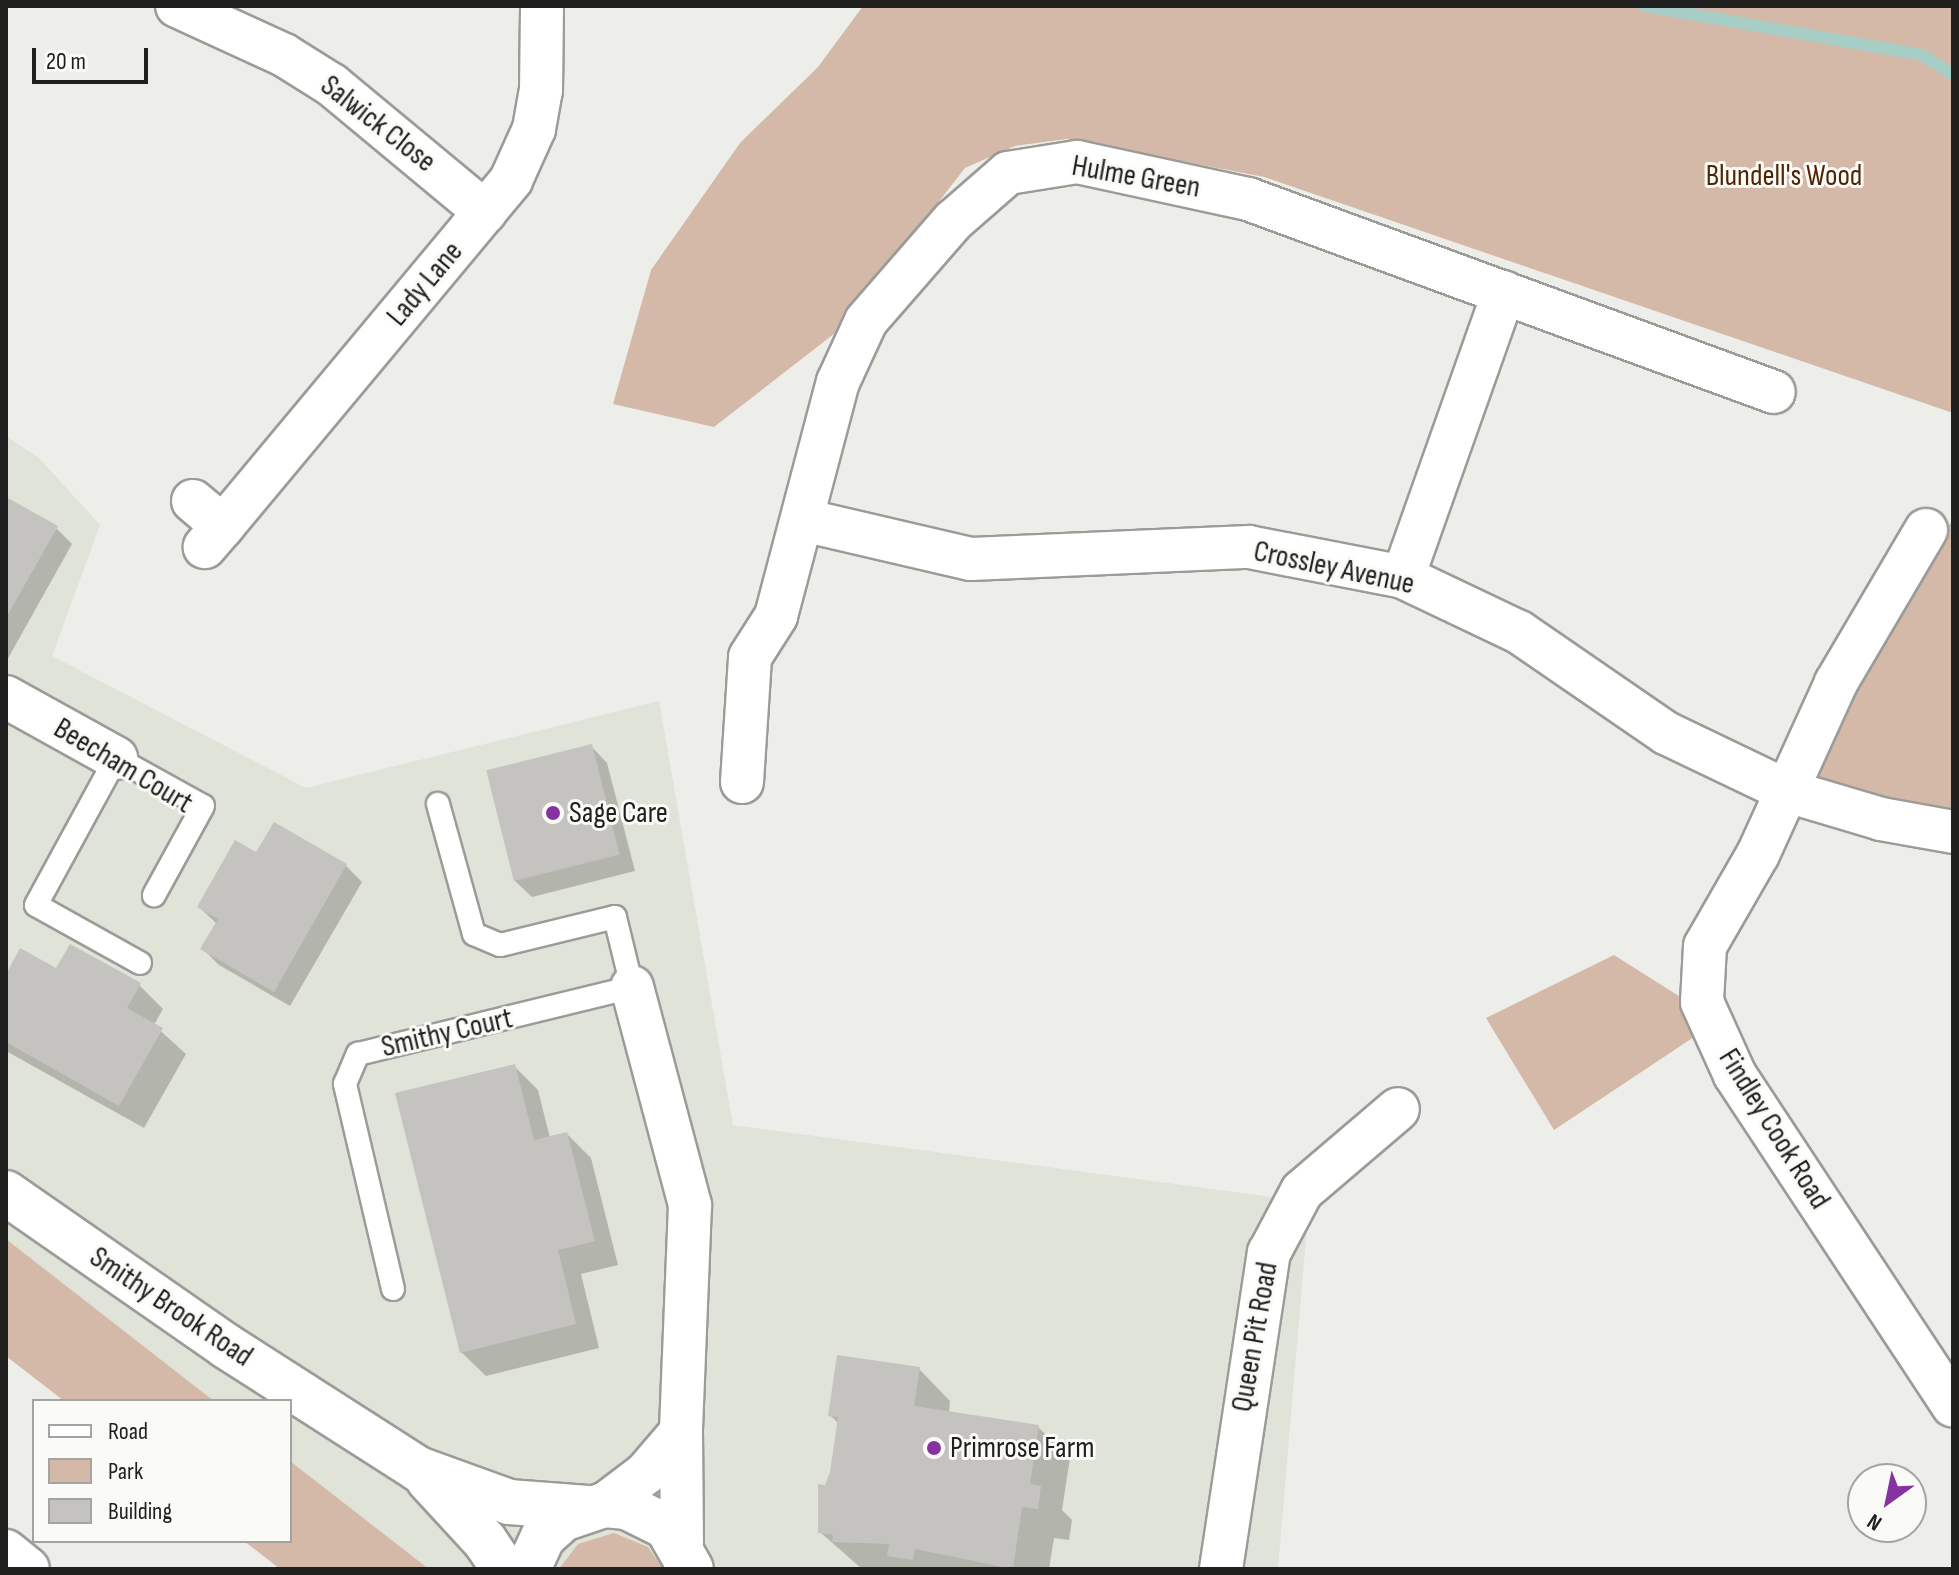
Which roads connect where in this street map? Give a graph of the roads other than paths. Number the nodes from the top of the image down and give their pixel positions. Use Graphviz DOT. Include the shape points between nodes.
graph roads {
  1 [pos="177,6"];
  2 [pos="542,6"];
  3 [pos="485,212"];
  4 [pos="1504,292"];
  5 [pos="1774,392"];
  6 [pos="803,520"];
  7 [pos="207,525"];
  8 [pos="1926,530"];
  9 [pos="1403,577"];
  10 [pos="6,697"];
  11 [pos="116,758"];
  12 [pos="742,782"];
  13 [pos="1787,791"];
  14 [pos="438,804"];
  15 [pos="1953,832"];
  16 [pos="154,895"];
  17 [pos="140,963"];
  18 [pos="632,987"];
  19 [pos="1398,1109"];
  20 [pos="6,1193"];
  21 [pos="393,1289"];
  22 [pos="1939,1359"];
  23 [pos="1953,1405"];
  24 [pos="681,1432"];
  25 [pos="418,1469"];
  26 [pos="596,1506"];
  27 [pos="6,1551"];
  28 [pos="690,1562"];
  29 [pos="28,1569"];
  30 [pos="504,1569"];
  31 [pos="528,1569"];
  32 [pos="1221,1569"];
  1 -- 3 [label="street, Salwick Close" via="284,55 332,85"];
  2 -- 3 [label="street, Lady Lane" via="546,49 534,129 511,180"];
  3 -- 7 [label="street, Lady Lane"];
  4 -- 5 [label="street, Hulme Green"];
  4 -- 6 [label="street, Hulme Green" via="1248,199 1077,162 1008,173 953,221 866,321 838,382"];
  4 -- 9 [label="street"];
  6 -- 9 [label="street, Crossley Avenue" via="971,559 1249,547"];
  6 -- 12 [label="street, Hulme Green" via="776,616 750,657"];
  8 -- 13 [label="street, Findley Cook Road" via="1836,683"];
  9 -- 13 [label="street, Crossley Avenue" via="1519,632 1666,733"];
  10 -- 11 [label="street, Beecham Court"];
  11 -- 16 [label="lane, Beecham Court" via="203,806"];
  11 -- 17 [label="lane" via="36,905"];
  13 -- 15 [label="street, Crossley Avenue" via="1881,819"];
  13 -- 22 [label="street, Findley Cook Road" via="1705,946 1702,1002 1735,1075"];
  14 -- 18 [label="lane" via="474,934 500,945 615,917"];
  18 -- 21 [label="lane, Smithy Court" via="358,1054 345,1084"];
  18 -- 24 [label="street" via="690,1205"];
  19 -- 32 [label="street, Queen Pit Road" via="1302,1191 1269,1253"];
  20 -- 25 [label="street, Smithy Brook Road" via="226,1346"];
  22 -- 23 [label="street, Findley Cook Road"];
  24 -- 26 [label="street" via="646,1473"];
  24 -- 28 [label="street"];
  25 -- 26 [label="street, Smithy Brook Road" via="509,1502"];
  25 -- 30 [label="street, Smithy Brook Road" via="468,1520"];
  26 -- 28 [label="street, Smithy Brook Road" via="649,1515"];
  26 -- 31 [label="street" via="563,1519 543,1537"];
  27 -- 29 [label="street"];
}
